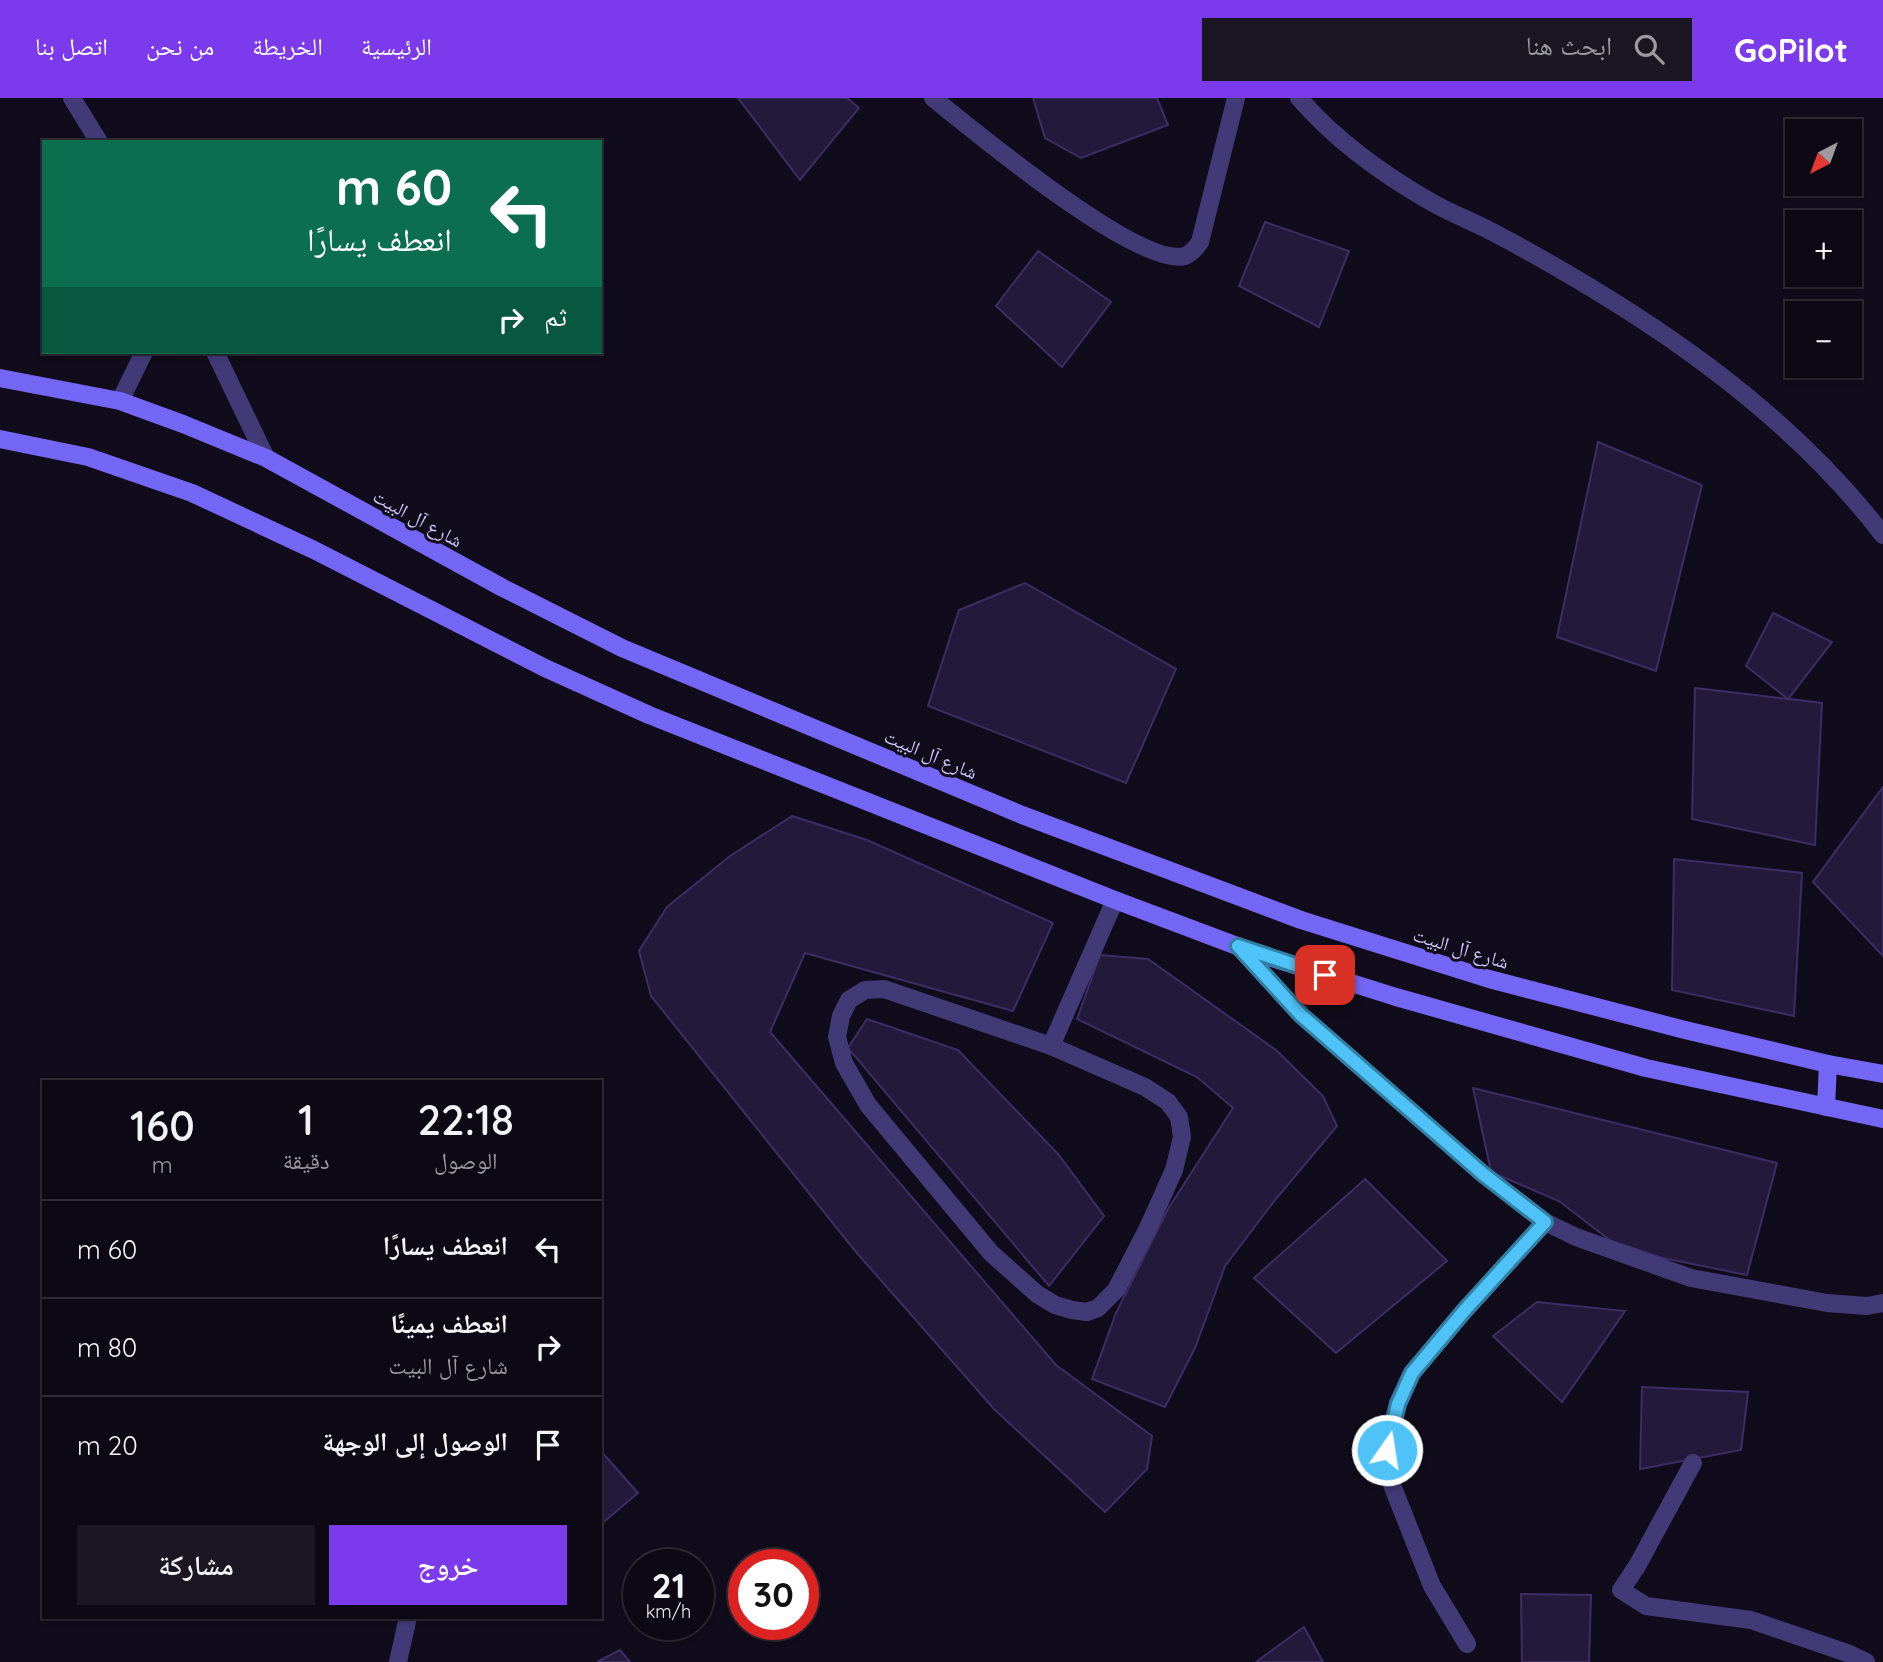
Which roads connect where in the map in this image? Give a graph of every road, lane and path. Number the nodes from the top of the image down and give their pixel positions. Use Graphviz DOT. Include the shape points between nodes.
graph roads {
  1 [pos="72,98"];
  2 [pos="933,98"];
  3 [pos="1236,98"];
  4 [pos="1299,98"];
  5 [pos="98,140"];
  6 [pos="143,354"];
  7 [pos="216,354"];
  8 [pos="0,378"];
  9 [pos="120,401"];
  10 [pos="0,439"];
  11 [pos="266,458"];
  12 [pos="1883,535"];
  13 [pos="1115,900"];
  14 [pos="1238,946"];
  15 [pos="1051,1046"];
  16 [pos="1828,1064"];
  17 [pos="1883,1074"];
  18 [pos="1826,1107"];
  19 [pos="1883,1119"];
  20 [pos="1545,1222"];
  21 [pos="1883,1303"];
  22 [pos="1693,1463"];
  23 [pos="408,1619"];
  24 [pos="1467,1644"];
  25 [pos="398,1662"];
  26 [pos="1866,1662"];
  1 -- 5 [label="street"];
  2 -- 3 [label="street" via="1077,209 1130,241 1184,256 1200,242"];
  4 -- 12 [label="street" via="1325,127 1371,164 1561,271 1680,345 1734,386 1826,469"];
  6 -- 9 [label="street"];
  7 -- 11 [label="street"];
  8 -- 9 [label="street, شارع آل البيت"];
  9 -- 11 [label="street, شارع آل البيت"];
  10 -- 13 [label="street" via="88,457 192,494 649,715"];
  11 -- 16 [label="street, شارع آل البيت" via="502,588 622,648 1022,815 1301,920 1489,979"];
  13 -- 14 [label="street"];
  13 -- 15 [label="street"];
  14 -- 18 [label="street" via="1396,997 1646,1068"];
  14 -- 20 [label="street" via="1301,1015 1483,1174"];
  15 -- 15 [label="street" via="884,989 865,990 849,1000 837,1037 844,1063 868,1105 991,1253 1046,1299 1087,1311 1098,1308 1116,1290 1174,1170 1182,1138 1179,1117 1168,1102 1145,1087"];
  16 -- 17 [label="street, شارع آل البيت"];
  16 -- 18 [label="street"];
  18 -- 19 [label="street"];
  20 -- 21 [label="street" via="1691,1278 1827,1303"];
  20 -- 24 [label="street" via="1412,1373 1389,1436 1385,1464 1392,1485 1432,1586"];
  22 -- 26 [label="street" via="1621,1590 1646,1606 1751,1620"];
  23 -- 25 [label="street"];
}
